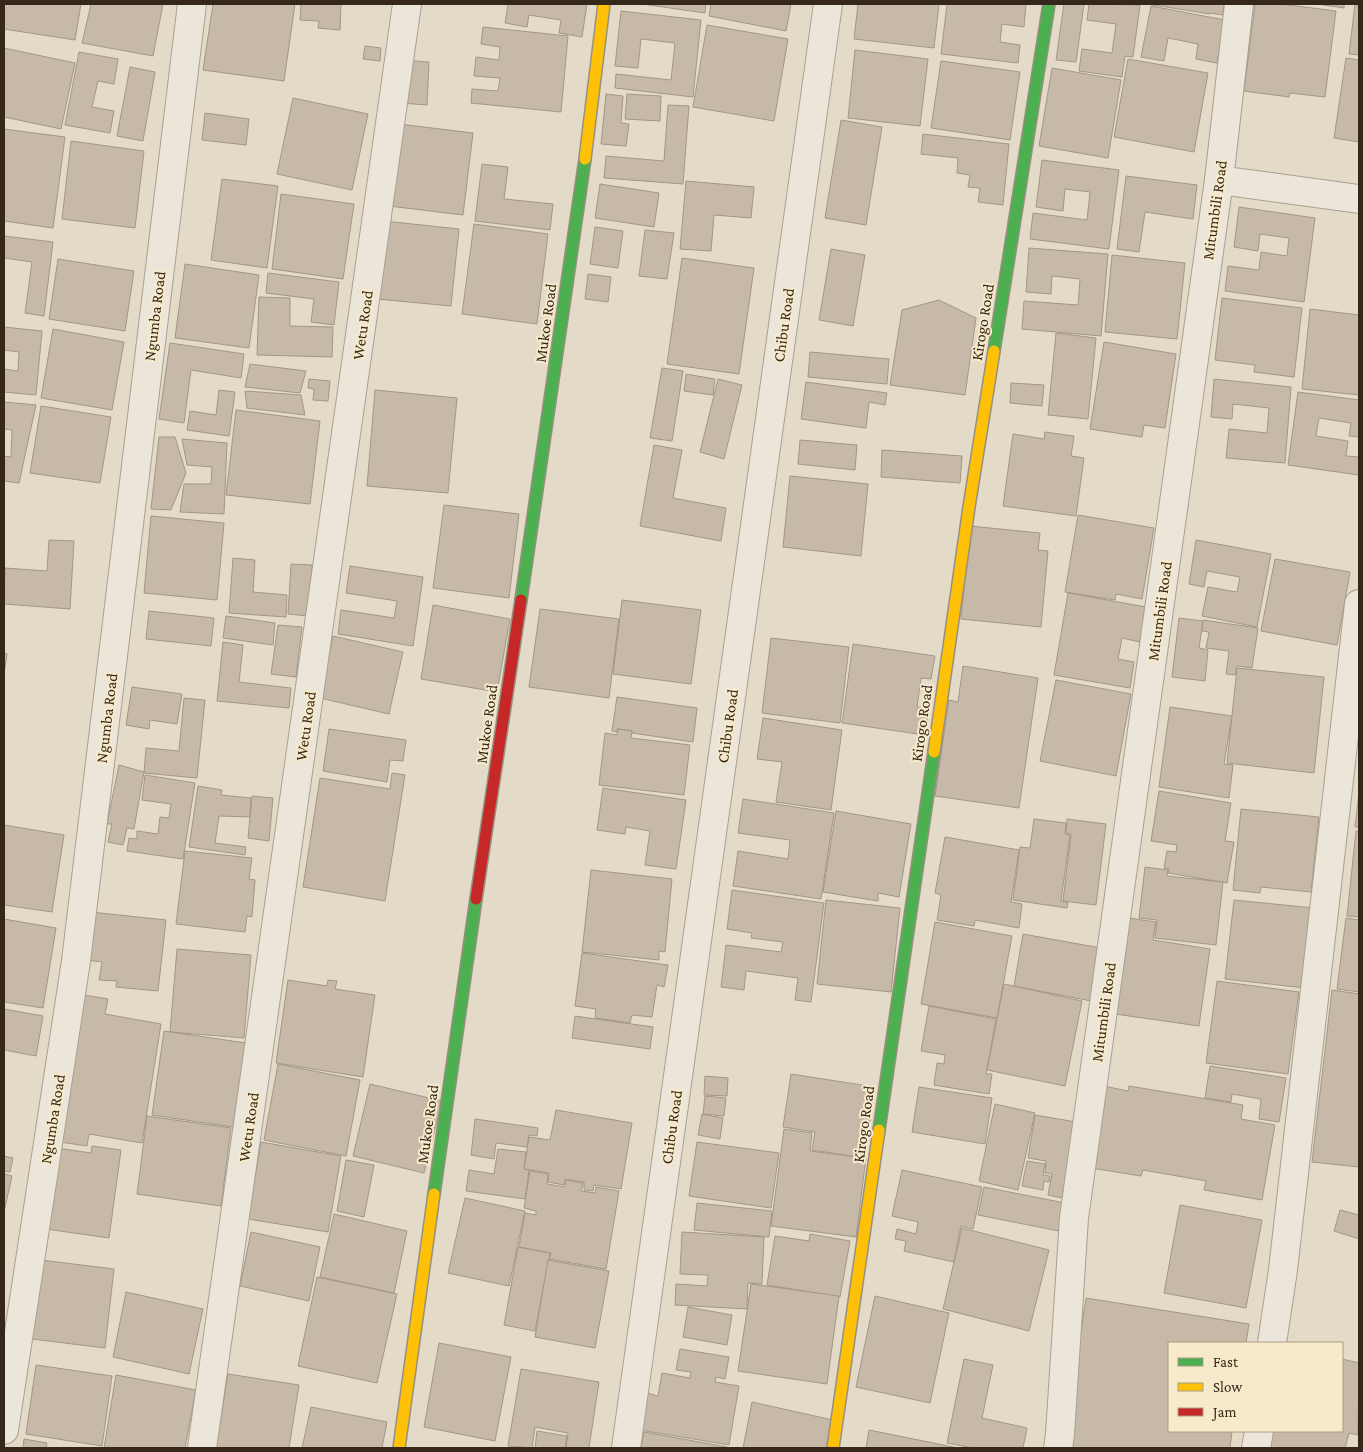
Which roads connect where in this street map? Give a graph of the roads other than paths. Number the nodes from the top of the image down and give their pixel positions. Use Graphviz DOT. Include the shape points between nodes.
graph roads {
  1 [pos="192,4"];
  2 [pos="407,4"];
  3 [pos="604,4"];
  4 [pos="828,4"];
  5 [pos="1048,4"];
  6 [pos="1239,4"];
  7 [pos="1219,180"];
  8 [pos="1359,199"];
  9 [pos="1359,604"];
  10 [pos="1272,1342"];
  11 [pos="4,1430"];
  12 [pos="1259,1432"];
  13 [pos="202,1448"];
  14 [pos="399,1448"];
  15 [pos="626,1448"];
  16 [pos="833,1448"];
  17 [pos="1058,1448"];
  18 [pos="1256,1448"];
  1 -- 11 [label="street, Ngumba Road" via="76,961"];
  2 -- 13 [label="street, Wetu Road"];
  3 -- 14 [label="street, Mukoe Road" via="583,179"];
  4 -- 15 [label="street, Chibu Road"];
  5 -- 16 [label="street, Kirogo Road" via="969,507"];
  6 -- 7 [label="street, Mitumbili Road"];
  7 -- 8 [label="street"];
  7 -- 17 [label="street, Mitumbili Road" via="1074,1218"];
  9 -- 10 [label="street"];
  12 -- 18 [label="street"];
}
